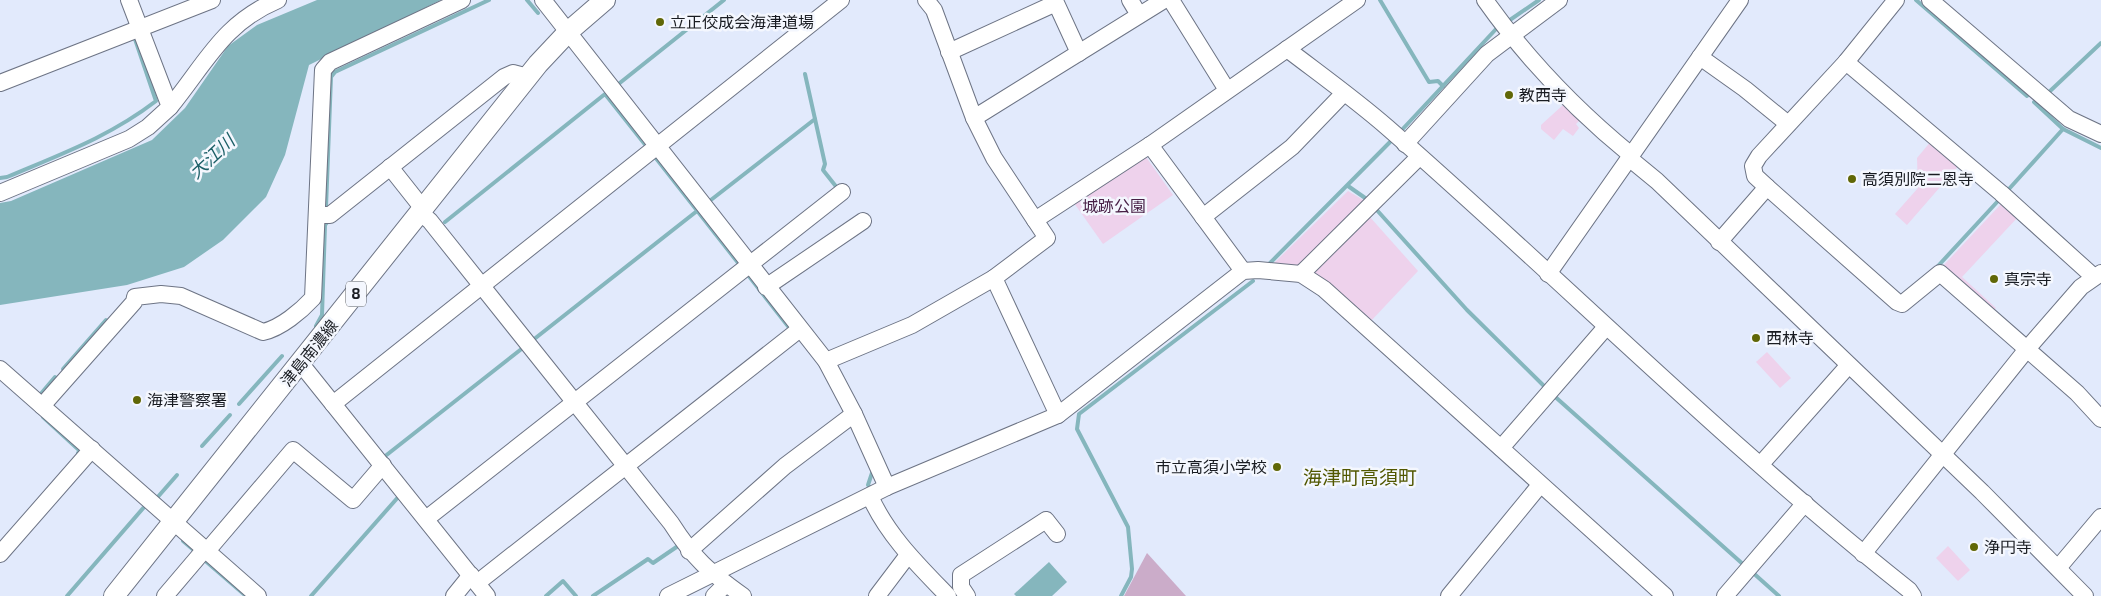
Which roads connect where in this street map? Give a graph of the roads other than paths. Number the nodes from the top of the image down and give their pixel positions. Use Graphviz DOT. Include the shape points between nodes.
graph roads {
  1 [pos="129,0"];
  2 [pos="212,0"];
  3 [pos="278,0"];
  4 [pos="462,0"];
  5 [pos="543,0"];
  6 [pos="605,0"];
  7 [pos="841,0"];
  8 [pos="926,0"];
  9 [pos="1130,0"];
  10 [pos="1164,0"];
  11 [pos="1171,0"];
  12 [pos="1358,0"];
  13 [pos="1485,0"];
  14 [pos="1559,0"];
  15 [pos="1740,0"];
  16 [pos="1896,0"];
  17 [pos="1930,0"];
  18 [pos="1059,2"];
  19 [pos="1139,15"];
  20 [pos="140,29"];
  21 [pos="569,31"];
  22 [pos="1510,35"];
  23 [pos="1287,49"];
  24 [pos="949,52"];
  25 [pos="1079,53"];
  26 [pos="1700,57"];
  27 [pos="1846,62"];
  28 [pos="528,77"];
  29 [pos="0,84"];
  30 [pos="1227,90"];
  31 [pos="1344,93"];
  32 [pos="170,107"];
  33 [pos="974,118"];
  34 [pos="1788,124"];
  35 [pos="2101,134"];
  36 [pos="1405,144"];
  37 [pos="1150,146"];
  38 [pos="657,148"];
  39 [pos="1419,156"];
  40 [pos="1630,156"];
  41 [pos="390,167"];
  42 [pos="1767,187"];
  43 [pos="842,192"];
  44 [pos="0,194"];
  45 [pos="422,212"];
  46 [pos="318,215"];
  47 [pos="1203,217"];
  48 [pos="1035,220"];
  49 [pos="863,221"];
  50 [pos="1719,242"];
  51 [pos="749,265"];
  52 [pos="1243,272"];
  53 [pos="1301,274"];
  54 [pos="1548,274"];
  55 [pos="2097,275"];
  56 [pos="994,278"];
  57 [pos="482,285"];
  58 [pos="766,287"];
  59 [pos="1606,327"];
  60 [pos="800,329"];
  61 [pos="2027,350"];
  62 [pos="826,362"];
  63 [pos="301,364"];
  64 [pos="1848,366"];
  65 [pos="0,369"];
  66 [pos="575,402"];
  67 [pos="333,404"];
  68 [pos="42,406"];
  69 [pos="854,414"];
  70 [pos="1058,415"];
  71 [pos="2101,419"];
  72 [pos="1501,448"];
  73 [pos="92,449"];
  74 [pos="1942,454"];
  75 [pos="1761,464"];
  76 [pos="383,465"];
  77 [pos="626,466"];
  78 [pos="1540,484"];
  79 [pos="887,487"];
  80 [pos="870,496"];
  81 [pos="1806,503"];
  82 [pos="2101,517"];
  83 [pos="426,519"];
  84 [pos="174,522"];
  85 [pos="1057,534"];
  86 [pos="206,550"];
  87 [pos="689,551"];
  88 [pos="0,554"];
  89 [pos="1863,554"];
  90 [pos="908,555"];
  91 [pos="2058,568"];
  92 [pos="719,579"];
  93 [pos="479,585"];
  94 [pos="114,596"];
  95 [pos="165,596"];
  96 [pos="258,596"];
  97 [pos="454,596"];
  98 [pos="668,596"];
  99 [pos="714,596"];
  100 [pos="742,596"];
  101 [pos="877,596"];
  102 [pos="948,596"];
  103 [pos="967,596"];
  104 [pos="1449,596"];
  105 [pos="1665,596"];
  106 [pos="1725,596"];
  107 [pos="1913,596"];
  108 [pos="2085,596"];
  1 -- 20 [label="street"];
  2 -- 20 [label="street"];
  3 -- 32 [label="street" via="258,8 222,37"];
  4 -- 46 [label="street" via="330,62 323,70"];
  5 -- 21 [label="street"];
  6 -- 21 [label="main road, 津島南濃線 / 8"];
  7 -- 38 [label="street"];
  8 -- 24 [label="street" via="934,10"];
  9 -- 19 [label="street"];
  10 -- 19 [label="street"];
  11 -- 30 [label="street"];
  12 -- 23 [label="street"];
  13 -- 22 [label="street"];
  14 -- 22 [label="street"];
  15 -- 26 [label="street"];
  16 -- 27 [label="street"];
  17 -- 35 [label="street" via="2069,119"];
  18 -- 24 [label="street"];
  18 -- 25 [label="street"];
  19 -- 25 [label="street"];
  20 -- 29 [label="street"];
  20 -- 32 [label="street"];
  21 -- 28 [label="main road, 津島南濃線 / 8"];
  21 -- 38 [label="street"];
  22 -- 36 [label="street" via="1464,77"];
  22 -- 40 [label="street" via="1593,124"];
  23 -- 30 [label="street"];
  23 -- 31 [label="street"];
  24 -- 33 [label="street"];
  25 -- 33 [label="street"];
  26 -- 34 [label="street"];
  26 -- 40 [label="street"];
  27 -- 34 [label="street"];
  27 -- 55 [label="street"];
  28 -- 41 [label="street" via="513,73 504,77"];
  28 -- 45 [label="main road, 津島南濃線 / 8"];
  30 -- 37 [label="street"];
  31 -- 36 [label="street"];
  31 -- 47 [label="street" via="1292,147"];
  32 -- 44 [label="street" via="129,139"];
  33 -- 48 [label="street" via="994,158"];
  34 -- 42 [label="street" via="1753,166 1755,176"];
  36 -- 39 [label="street"];
  37 -- 47 [label="street"];
  37 -- 48 [label="street"];
  38 -- 51 [label="street"];
  38 -- 57 [label="street"];
  39 -- 53 [label="street"];
  39 -- 54 [label="street"];
  40 -- 50 [label="street"];
  40 -- 54 [label="street"];
  41 -- 45 [label="street"];
  41 -- 46 [label="street" via="330,215"];
  42 -- 50 [label="street"];
  42 -- 61 [label="street" via="1897,302 1902,304 1940,273"];
  43 -- 51 [label="street"];
  45 -- 57 [label="street"];
  45 -- 63 [label="main road, 津島南濃線 / 8"];
  46 -- 68 [label="street" via="313,298 271,330 264,332 181,296 135,297"];
  47 -- 52 [label="street"];
  48 -- 56 [label="street" via="1047,238"];
  49 -- 58 [label="street"];
  50 -- 64 [label="street"];
  51 -- 58 [label="street"];
  51 -- 66 [label="street"];
  52 -- 53 [label="street" via="1258,270"];
  52 -- 70 [label="street"];
  53 -- 72 [label="street" via="1324,289"];
  54 -- 59 [label="street"];
  55 -- 61 [label="street" via="2081,287"];
  56 -- 62 [label="street" via="912,325"];
  56 -- 70 [label="street"];
  57 -- 66 [label="street"];
  57 -- 67 [label="street"];
  58 -- 60 [label="street"];
  59 -- 72 [label="street"];
  59 -- 75 [label="street"];
  60 -- 62 [label="street"];
  60 -- 77 [label="street"];
  61 -- 71 [label="street" via="2078,393"];
  61 -- 74 [label="street"];
  62 -- 69 [label="street"];
  63 -- 67 [label="street"];
  63 -- 84 [label="main road, 津島南濃線 / 8"];
  64 -- 74 [label="street"];
  64 -- 75 [label="street"];
  65 -- 68 [label="street"];
  66 -- 77 [label="street"];
  66 -- 83 [label="street"];
  67 -- 76 [label="street"];
  68 -- 73 [label="street"];
  69 -- 79 [label="street"];
  69 -- 87 [label="street" via="785,466"];
  70 -- 79 [label="street"];
  72 -- 78 [label="street"];
  73 -- 84 [label="street"];
  73 -- 88 [label="street"];
  74 -- 89 [label="street"];
  74 -- 91 [label="street"];
  75 -- 81 [label="street"];
  76 -- 83 [label="street"];
  76 -- 86 [label="street" via="352,500 293,450"];
  77 -- 87 [label="street"];
  77 -- 93 [label="street"];
  78 -- 104 [label="street"];
  78 -- 105 [label="street"];
  79 -- 80 [label="street"];
  80 -- 90 [label="street" via="877,512"];
  80 -- 92 [label="street"];
  81 -- 89 [label="street"];
  81 -- 106 [label="street"];
  82 -- 91 [label="street"];
  83 -- 93 [label="street"];
  84 -- 86 [label="street"];
  84 -- 94 [label="main road, 津島南濃線 / 8"];
  85 -- 103 [label="street" via="1046,520 961,575 961,587"];
  86 -- 95 [label="street"];
  86 -- 96 [label="street"];
  87 -- 92 [label="street"];
  89 -- 107 [label="street"];
  90 -- 101 [label="street"];
  90 -- 102 [label="street"];
  91 -- 108 [label="street"];
  92 -- 98 [label="street"];
  92 -- 99 [label="street"];
  92 -- 100 [label="street"];
  93 -- 97 [label="street"];
}
